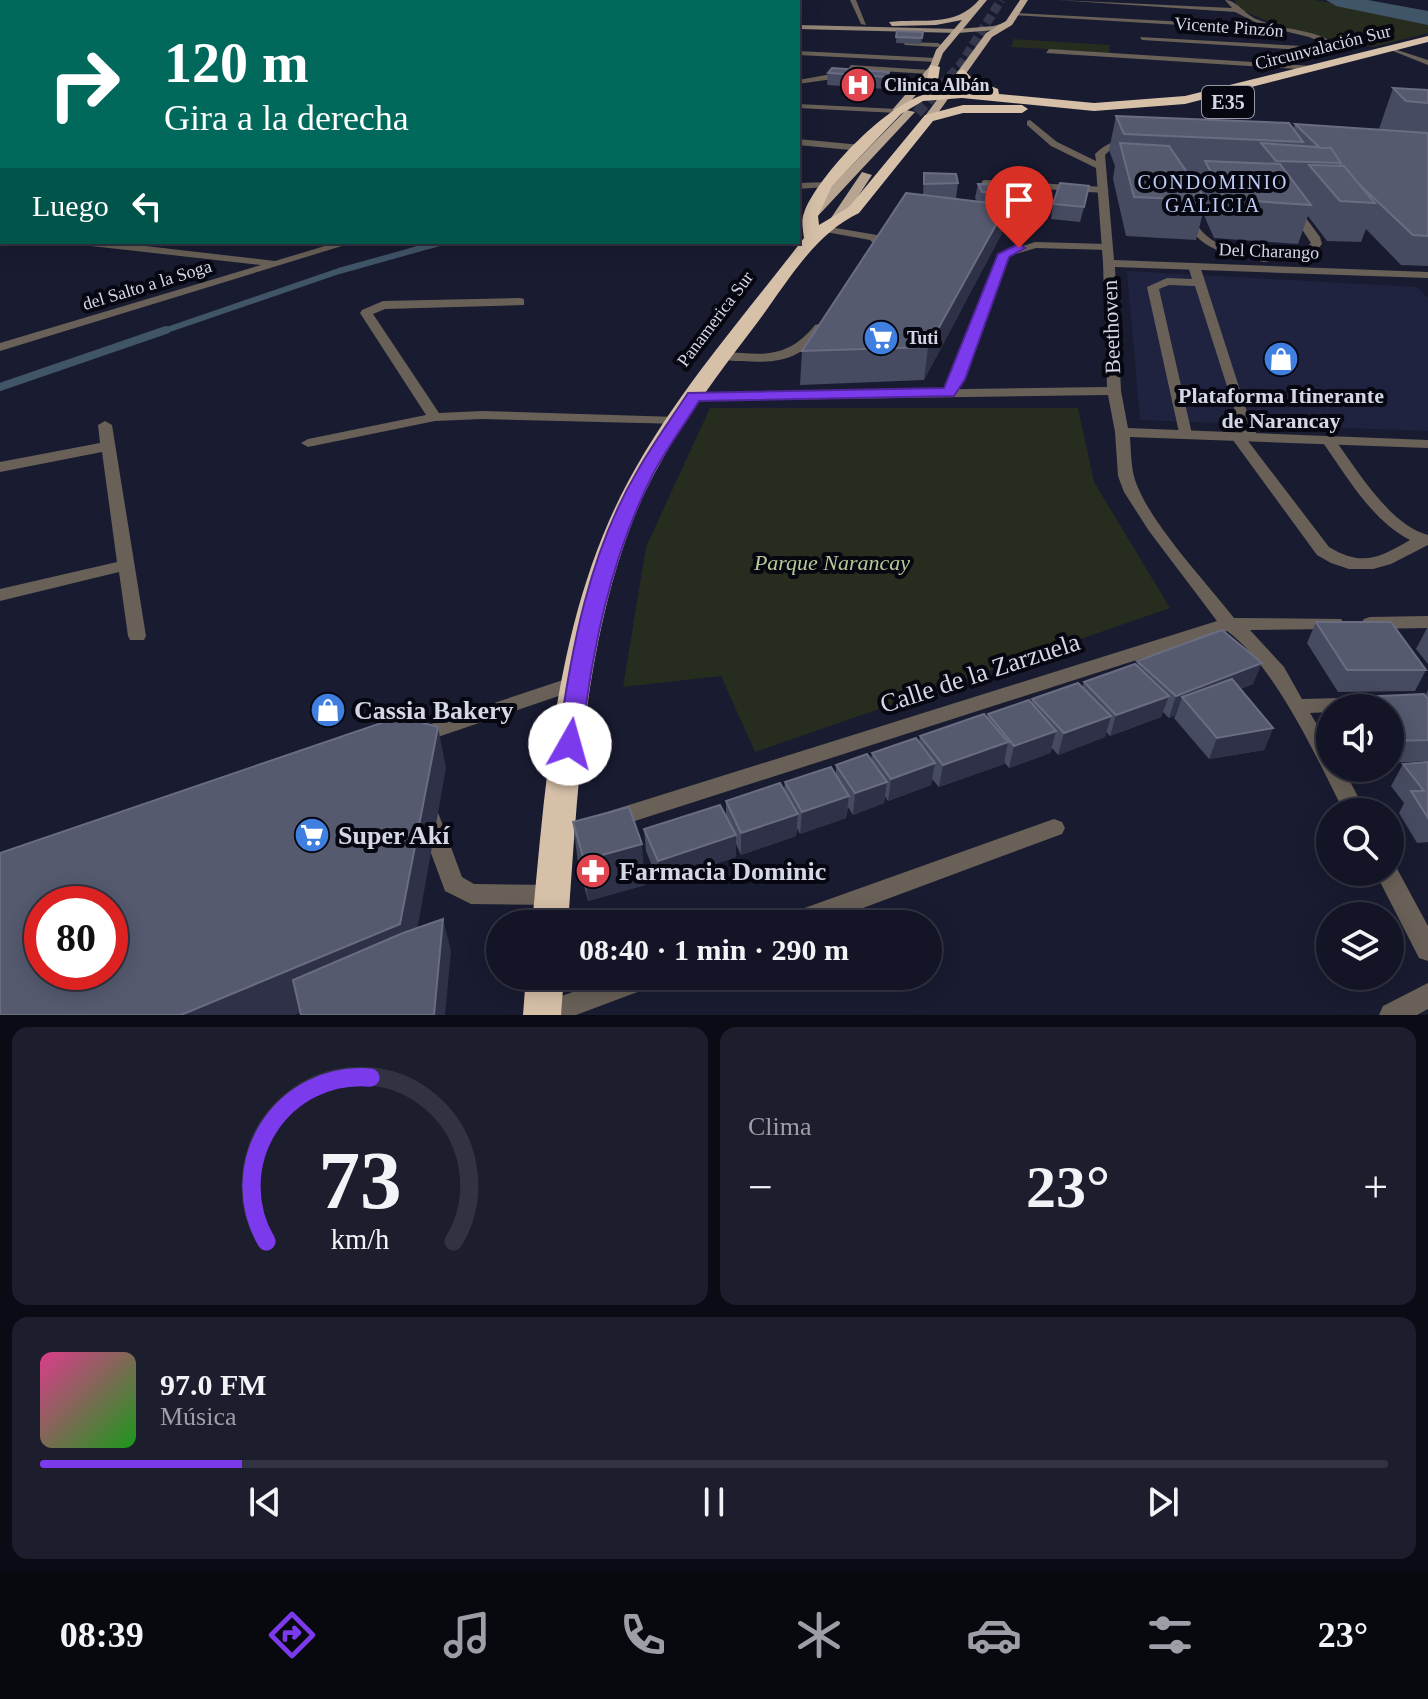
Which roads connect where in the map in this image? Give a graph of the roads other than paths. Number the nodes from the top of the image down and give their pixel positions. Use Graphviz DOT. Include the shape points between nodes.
graph roads {
  1 [pos="853,0"];
  2 [pos="983,0"];
  3 [pos="1024,0"];
  4 [pos="1060,0"];
  5 [pos="1228,0"];
  6 [pos="1009,1"];
  7 [pos="1182,4"];
  8 [pos="1235,10"];
  9 [pos="972,15"];
  10 [pos="1014,16"];
  11 [pos="1149,22"];
  12 [pos="864,24"];
  13 [pos="892,24"];
  14 [pos="800,26"];
  15 [pos="800,26"];
  16 [pos="877,27"];
  17 [pos="1279,29"];
  18 [pos="962,30"];
  19 [pos="1142,38"];
  20 [pos="1428,39"];
  21 [pos="1135,45"];
  22 [pos="1390,48"];
  23 [pos="978,49"];
  24 [pos="1428,50"];
  25 [pos="1049,51"];
  26 [pos="800,53"];
  27 [pos="1410,55"];
  28 [pos="935,59"];
  29 [pos="800,63"];
  30 [pos="1428,63"];
  31 [pos="813,64"];
  32 [pos="829,65"];
  33 [pos="1313,68"];
  34 [pos="963,72"];
  35 [pos="800,82"];
  36 [pos="919,82"];
  37 [pos="946,95"];
  38 [pos="1046,104"];
  39 [pos="800,106"];
  40 [pos="1022,109"];
  41 [pos="913,113"];
  42 [pos="1030,123"];
  43 [pos="800,142"];
  44 [pos="1143,143"];
  45 [pos="861,148"];
  46 [pos="1105,171"];
  47 [pos="1162,175"];
  48 [pos="1233,177"];
  49 [pos="985,183"];
  50 [pos="826,184"];
  51 [pos="800,186"];
  52 [pos="1104,190"];
  53 [pos="1288,202"];
  54 [pos="1183,211"];
  55 [pos="810,216"];
  56 [pos="825,228"];
  57 [pos="105,244"];
  58 [pos="343,244"];
  59 [pos="1108,247"];
  60 [pos="1273,255"];
  61 [pos="1109,263"];
  62 [pos="277,264"];
  63 [pos="1194,266"];
  64 [pos="862,267"];
  65 [pos="1266,269"];
  66 [pos="1428,275"];
  67 [pos="1199,283"];
  68 [pos="520,302"];
  69 [pos="827,317"];
  70 [pos="2,345"];
  71 [pos="725,356"];
  72 [pos="1114,391"];
  73 [pos="949,393"];
  74 [pos="694,397"];
  75 [pos="435,417"];
  76 [pos="677,421"];
  77 [pos="105,425"];
  78 [pos="1122,432"];
  79 [pos="1185,434"];
  80 [pos="1244,436"];
  81 [pos="1328,440"];
  82 [pos="308,443"];
  83 [pos="1428,444"];
  84 [pos="107,446"];
  85 [pos="0,467"];
  86 [pos="1425,540"];
  87 [pos="126,565"];
  88 [pos="0,595"];
  89 [pos="1428,622"];
  90 [pos="1229,624"];
  91 [pos="137,636"];
  92 [pos="578,682"];
  93 [pos="1316,705"];
  94 [pos="1299,706"];
  95 [pos="442,728"];
  96 [pos="1316,738"];
  97 [pos="397,743"];
  98 [pos="422,752"];
  99 [pos="420,795"];
  100 [pos="1054,828"];
  101 [pos="573,831"];
  102 [pos="1394,886"];
  103 [pos="551,910"];
  104 [pos="829,910"];
  105 [pos="1428,950"];
  106 [pos="544,990"];
  107 [pos="611,990"];
  108 [pos="1428,995"];
  109 [pos="542,1015"];
  110 [pos="1392,1015"];
  1 -- 12 [label="street"];
  2 -- 9 [label="main road"];
  3 -- 10 [label="main road"];
  4 -- 7 [label="street"];
  5 -- 8 [label="street, Vicente Pinzón"];
  6 -- 10 [label="main road"];
  7 -- 8 [label="street"];
  8 -- 17 [label="street, Vicente Pinzón"];
  9 -- 13 [label="main road"];
  9 -- 18 [label="main road"];
  10 -- 11 [label="street"];
  10 -- 18 [label="street" via="995,28"];
  10 -- 23 [label="main road"];
  11 -- 17 [label="street"];
  11 -- 19 [label="street"];
  12 -- 13 [label="street"];
  12 -- 14 [label="street"];
  13 -- 18 [label="street"];
  15 -- 16 [label="street"];
  16 -- 18 [label="street"];
  16 -- 28 [label="main road" via="905,37 932,37"];
  17 -- 19 [label="street, Vicente Pinzón" via="1336,46"];
  18 -- 23 [label="street" via="977,37"];
  18 -- 28 [label="main road"];
  19 -- 21 [label="street"];
  20 -- 22 [label="highway, Circunvalación Sur / E35"];
  22 -- 27 [label="street"];
  22 -- 33 [label="highway, Circunvalación Sur / E35"];
  23 -- 34 [label="main road"];
  24 -- 27 [label="highway, Circunvalación Sur / E35"];
  25 -- 33 [label="street"];
  26 -- 28 [label="street"];
  27 -- 30 [label="street"];
  27 -- 40 [label="highway, Circunvalación Sur / E35" via="1207,107 1118,115"];
  28 -- 32 [label="street"];
  28 -- 36 [label="main road"];
  28 -- 37 [label="highway" via="931,89"];
  29 -- 31 [label="street"];
  33 -- 38 [label="highway, Circunvalación Sur / E35" via="1185,100 1094,107"];
  34 -- 37 [label="main road"];
  34 -- 38 [label="highway" via="977,86"];
  35 -- 36 [label="street" via="832,76"];
  36 -- 41 [label="main road"];
  37 -- 38 [label="highway, Circunvalación Sur / E35"];
  37 -- 40 [label="highway"];
  37 -- 41 [label="main road"];
  37 -- 41 [label="highway, Circunvalación Sur / E35" via="920,98"];
  39 -- 41 [label="street"];
  40 -- 41 [label="highway, E35"];
  41 -- 45 [label="highway, E35"];
  41 -- 55 [label="main road"];
  41 -- 56 [label="highway, E35" via="854,210"];
  42 -- 46 [label="street" via="1041,137"];
  43 -- 45 [label="street"];
  44 -- 46 [label="street" via="1104,148 1100,154"];
  45 -- 50 [label="highway, E35"];
  46 -- 52 [label="street, Beethoven"];
  47 -- 48 [label="street"];
  49 -- 52 [label="street"];
  50 -- 51 [label="street"];
  50 -- 55 [label="highway, E35"];
  52 -- 59 [label="street, Beethoven"];
  53 -- 60 [label="street" via="1317,244 1310,251"];
  54 -- 60 [label="street" via="1197,237 1208,244"];
  55 -- 56 [label="highway"];
  56 -- 64 [label="street" via="879,242"];
  56 -- 71 [label="highway, Panamerica Sur / E35"];
  57 -- 62 [label="street"];
  58 -- 62 [label="street, del Salto a la Soga"];
  59 -- 61 [label="street, Beethoven"];
  59 -- 73 [label="street" via="1035,245 1004,254"];
  60 -- 65 [label="street" via="1260,261"];
  61 -- 63 [label="street, Del Charango"];
  61 -- 72 [label="street, Beethoven"];
  62 -- 70 [label="street, del Salto a la Soga"];
  63 -- 65 [label="street, Del Charango"];
  63 -- 67 [label="street"];
  65 -- 66 [label="street, Del Charango"];
  67 -- 79 [label="street" via="1167,281 1153,287"];
  67 -- 80 [label="street"];
  68 -- 75 [label="street" via="383,305 366,313"];
  69 -- 71 [label="street" via="810,342 786,357"];
  71 -- 74 [label="highway, Panamerica Sur / E35"];
  72 -- 73 [label="street"];
  72 -- 78 [label="street, Beethoven"];
  73 -- 74 [label="street"];
  74 -- 76 [label="highway, E35"];
  75 -- 76 [label="street"];
  75 -- 82 [label="street"];
  76 -- 92 [label="highway, E35" via="645,472 618,532 596,593"];
  77 -- 84 [label="street"];
  78 -- 79 [label="street"];
  78 -- 90 [label="street, Beethoven" via="1132,492"];
  79 -- 80 [label="street"];
  80 -- 81 [label="street"];
  80 -- 86 [label="street" via="1323,551 1342,564 1369,566"];
  81 -- 83 [label="street"];
  81 -- 86 [label="street" via="1387,516"];
  84 -- 85 [label="street"];
  84 -- 87 [label="street"];
  87 -- 88 [label="street"];
  87 -- 91 [label="street"];
  89 -- 90 [label="street, Calle de la Zarzuela"];
  90 -- 94 [label="street, Beethoven" via="1260,651"];
  90 -- 101 [label="street, Calle de la Zarzuela"];
  92 -- 95 [label="street"];
  92 -- 101 [label="highway, E35"];
  93 -- 94 [label="street"];
  94 -- 96 [label="street, Beethoven"];
  95 -- 97 [label="street"];
  95 -- 98 [label="street"];
  99 -- 103 [label="street" via="453,884 471,894"];
  100 -- 104 [label="street"];
  101 -- 103 [label="highway, E35"];
  102 -- 105 [label="street"];
  106 -- 109 [label="highway"];
  107 -- 109 [label="street"];
  108 -- 110 [label="street"];
}
